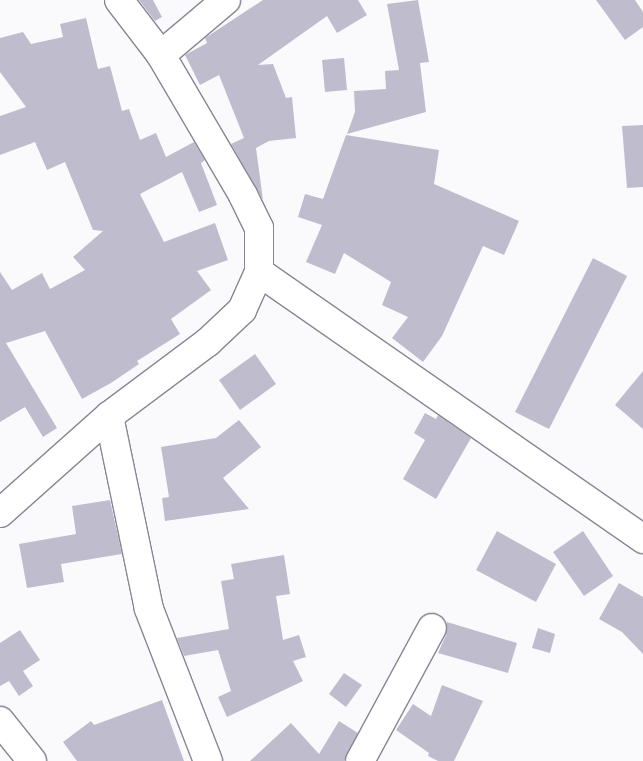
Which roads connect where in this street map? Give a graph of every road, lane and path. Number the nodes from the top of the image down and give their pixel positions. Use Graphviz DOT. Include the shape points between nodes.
graph roads {
  1 [pos="118,0"];
  2 [pos="226,0"];
  3 [pos="161,55"];
  4 [pos="259,272"];
  5 [pos="109,416"];
  6 [pos="0,513"];
  7 [pos="643,539"];
  8 [pos="432,628"];
  9 [pos="0,721"];
  10 [pos="32,761"];
  11 [pos="208,761"];
  12 [pos="360,761"];
  1 -- 3 [label="street"];
  2 -- 3 [label="street"];
  3 -- 4 [label="street" via="259,228"];
  4 -- 5 [label="street" via="242,310 208,342"];
  4 -- 7 [label="street"];
  5 -- 6 [label="street"];
  5 -- 11 [label="street" via="149,609"];
  8 -- 12 [label="street"];
  9 -- 10 [label="street"];
}
